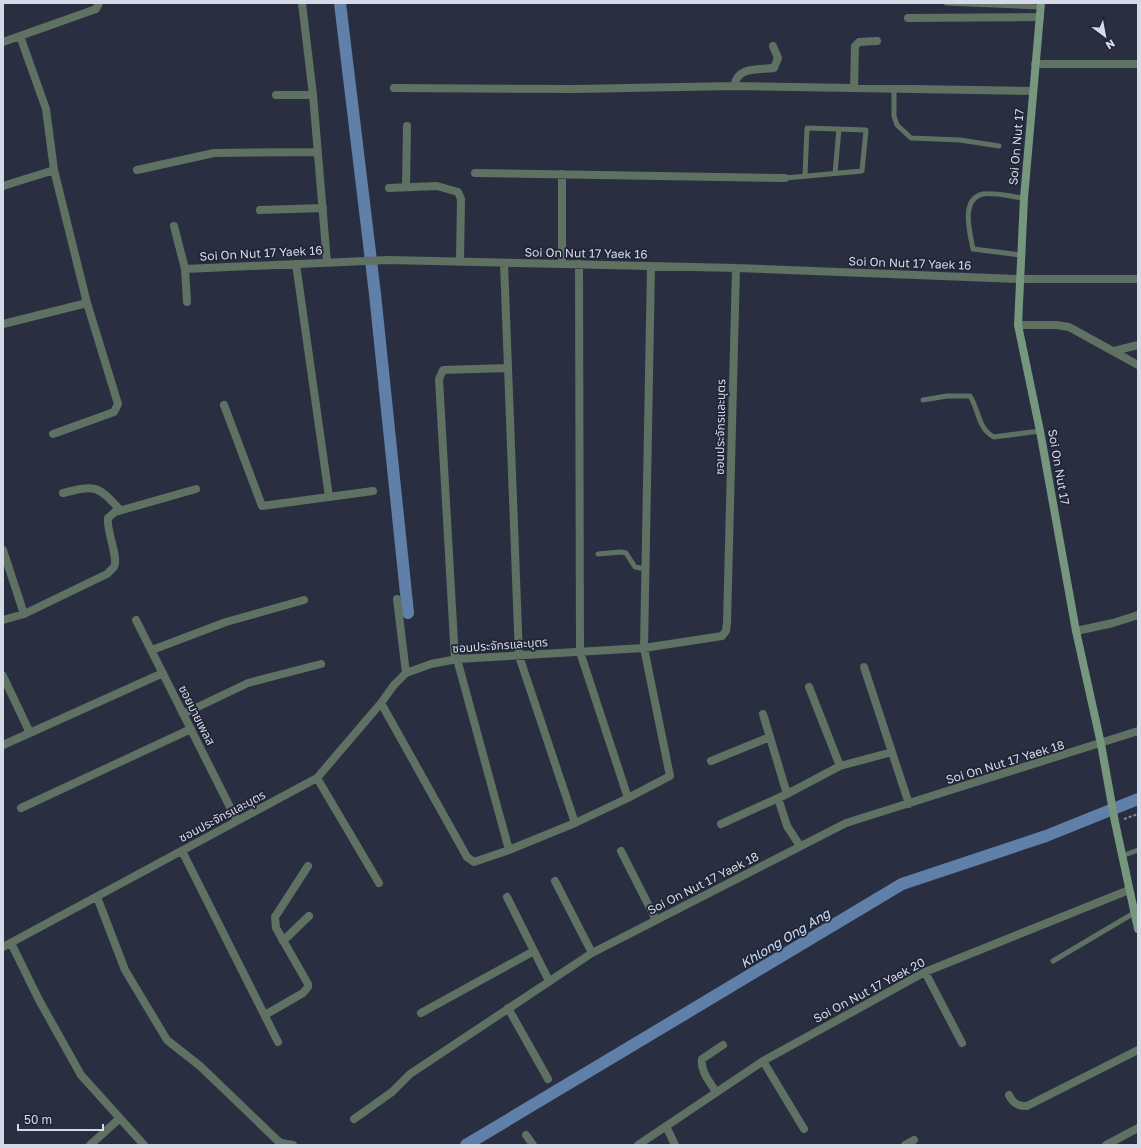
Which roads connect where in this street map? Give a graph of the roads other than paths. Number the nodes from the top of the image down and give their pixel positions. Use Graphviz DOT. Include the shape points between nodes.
graph roads {
  1 [pos="99,3"];
  2 [pos="302,3"];
  3 [pos="946,3"];
  4 [pos="1041,5"];
  5 [pos="1040,17"];
  6 [pos="908,18"];
  7 [pos="20,36"];
  8 [pos="877,41"];
  9 [pos="3,42"];
  10 [pos="773,46"];
  11 [pos="1035,64"];
  12 [pos="1138,64"];
  13 [pos="734,86"];
  14 [pos="394,88"];
  15 [pos="854,88"];
  16 [pos="894,89"];
  17 [pos="1032,91"];
  18 [pos="276,95"];
  19 [pos="313,95"];
  20 [pos="407,126"];
  21 [pos="839,129"];
  22 [pos="998,146"];
  23 [pos="318,152"];
  24 [pos="54,170"];
  25 [pos="137,170"];
  26 [pos="475,173"];
  27 [pos="834,173"];
  28 [pos="562,174"];
  29 [pos="805,176"];
  30 [pos="785,178"];
  31 [pos="3,186"];
  32 [pos="406,187"];
  33 [pos="389,188"];
  34 [pos="1024,198"];
  35 [pos="322,208"];
  36 [pos="260,210"];
  37 [pos="174,226"];
  38 [pos="1021,255"];
  39 [pos="327,262"];
  40 [pos="460,262"];
  41 [pos="504,263"];
  42 [pos="296,264"];
  43 [pos="562,264"];
  44 [pos="579,264"];
  45 [pos="651,266"];
  46 [pos="736,268"];
  47 [pos="185,269"];
  48 [pos="1020,279"];
  49 [pos="1138,279"];
  50 [pos="187,302"];
  51 [pos="87,303"];
  52 [pos="3,324"];
  53 [pos="1018,325"];
  54 [pos="1138,344"];
  55 [pos="1114,351"];
  56 [pos="1138,365"];
  57 [pos="508,368"];
  58 [pos="923,400"];
  59 [pos="224,405"];
  60 [pos="1040,431"];
  61 [pos="54,434"];
  62 [pos="196,488"];
  63 [pos="373,491"];
  64 [pos="62,493"];
  65 [pos="329,497"];
  66 [pos="120,510"];
  67 [pos="3,550"];
  68 [pos="598,554"];
  69 [pos="646,569"];
  70 [pos="397,599"];
  71 [pos="304,600"];
  72 [pos="24,614"];
  73 [pos="1138,615"];
  74 [pos="3,620"];
  75 [pos="136,620"];
  76 [pos="1076,631"];
  77 [pos="644,648"];
  78 [pos="152,650"];
  79 [pos="580,652"];
  80 [pos="519,656"];
  81 [pos="456,659"];
  82 [pos="321,664"];
  83 [pos="864,667"];
  84 [pos="163,673"];
  85 [pos="406,673"];
  86 [pos="3,676"];
  87 [pos="810,688"];
  88 [pos="381,703"];
  89 [pos="183,714"];
  90 [pos="763,714"];
  91 [pos="191,729"];
  92 [pos="1138,731"];
  93 [pos="30,733"];
  94 [pos="770,737"];
  95 [pos="1101,744"];
  96 [pos="3,745"];
  97 [pos="892,752"];
  98 [pos="712,761"];
  99 [pos="840,766"];
  100 [pos="317,778"];
  101 [pos="787,794"];
  102 [pos="628,798"];
  103 [pos="778,798"];
  104 [pos="909,804"];
  105 [pos="21,808"];
  106 [pos="237,821"];
  107 [pos="575,823"];
  108 [pos="721,824"];
  109 [pos="800,846"];
  110 [pos="509,850"];
  111 [pos="621,850"];
  112 [pos="1138,850"];
  113 [pos="182,851"];
  114 [pos="1122,856"];
  115 [pos="308,866"];
  116 [pos="555,881"];
  117 [pos="379,884"];
  118 [pos="1129,890"];
  119 [pos="97,897"];
  120 [pos="507,897"];
  121 [pos="1134,913"];
  122 [pos="309,916"];
  123 [pos="656,920"];
  124 [pos="1138,929"];
  125 [pos="283,941"];
  126 [pos="11,943"];
  127 [pos="3,947"];
  128 [pos="534,951"];
  129 [pos="592,953"];
  130 [pos="1053,961"];
  131 [pos="925,972"];
  132 [pos="549,981"];
  133 [pos="508,1008"];
  134 [pos="420,1013"];
  135 [pos="265,1015"];
  136 [pos="278,1042"];
  137 [pos="962,1043"];
  138 [pos="723,1045"];
  139 [pos="1138,1050"];
  140 [pos="763,1061"];
  141 [pos="548,1079"];
  142 [pos="716,1092"];
  143 [pos="1009,1095"];
  144 [pos="119,1119"];
  145 [pos="354,1119"];
  146 [pos="666,1126"];
  147 [pos="1138,1128"];
  148 [pos="804,1129"];
  149 [pos="526,1135"];
  150 [pos="914,1140"];
  151 [pos="90,1145"];
  152 [pos="144,1145"];
  153 [pos="293,1145"];
  154 [pos="533,1145"];
  155 [pos="638,1145"];
  156 [pos="675,1145"];
  157 [pos="905,1145"];
  158 [pos="1106,1145"];
  1 -- 7 [label="street" via="96,9"];
  2 -- 19 [label="street"];
  3 -- 4 [label="lane"];
  4 -- 5 [label="street, Soi On Nut 17"];
  5 -- 6 [label="street"];
  5 -- 11 [label="street, Soi On Nut 17"];
  7 -- 9 [label="street"];
  7 -- 24 [label="street" via="46,109"];
  8 -- 15 [label="street" via="859,42 854,46"];
  10 -- 13 [label="street" via="778,58 774,68 740,73 735,77"];
  11 -- 12 [label="street"];
  11 -- 17 [label="street, Soi On Nut 17"];
  13 -- 14 [label="street" via="575,89"];
  13 -- 15 [label="street"];
  15 -- 16 [label="street"];
  16 -- 17 [label="street"];
  16 -- 22 [label="lane" via="894,116 897,125 911,138 960,140"];
  17 -- 34 [label="street, Soi On Nut 17"];
  18 -- 19 [label="street"];
  19 -- 23 [label="street"];
  20 -- 32 [label="street"];
  21 -- 27 [label="lane"];
  21 -- 27 [label="lane" via="866,130 862,171"];
  21 -- 29 [label="lane" via="807,128"];
  23 -- 25 [label="street" via="214,153"];
  23 -- 35 [label="street"];
  24 -- 31 [label="street"];
  24 -- 51 [label="street"];
  26 -- 28 [label="street"];
  27 -- 29 [label="lane"];
  28 -- 30 [label="street"];
  28 -- 43 [label="street"];
  29 -- 30 [label="lane"];
  32 -- 33 [label="street"];
  32 -- 40 [label="street" via="437,186 458,192 461,199"];
  34 -- 38 [label="street, Soi On Nut 17"];
  34 -- 38 [label="lane" via="984,194 975,197 970,203 969,225 973,249"];
  35 -- 36 [label="street"];
  35 -- 39 [label="street"];
  37 -- 47 [label="street"];
  38 -- 48 [label="street, Soi On Nut 17"];
  39 -- 40 [label="street, Soi On Nut 17 Yaek 16"];
  39 -- 42 [label="street, Soi On Nut 17 Yaek 16"];
  40 -- 41 [label="street, Soi On Nut 17 Yaek 16"];
  41 -- 43 [label="street, Soi On Nut 17 Yaek 16"];
  41 -- 57 [label="street"];
  42 -- 47 [label="street, Soi On Nut 17 Yaek 16"];
  42 -- 65 [label="street"];
  43 -- 44 [label="street, Soi On Nut 17 Yaek 16"];
  44 -- 45 [label="street, Soi On Nut 17 Yaek 16"];
  44 -- 79 [label="street"];
  45 -- 46 [label="street, Soi On Nut 17 Yaek 16"];
  45 -- 69 [label="street"];
  46 -- 48 [label="street, Soi On Nut 17 Yaek 16"];
  46 -- 77 [label="street, ซอนประจักรและบุตร" via="727,628 722,636"];
  47 -- 50 [label="street, Soi On Nut 17 Yaek 16"];
  48 -- 49 [label="street, Soi On Nut 17 Yaek 16"];
  48 -- 53 [label="street, Soi On Nut 17"];
  51 -- 52 [label="street"];
  51 -- 61 [label="street" via="118,404 117,409"];
  53 -- 55 [label="street" via="1056,324 1069,327"];
  53 -- 60 [label="street, Soi On Nut 17"];
  54 -- 55 [label="street"];
  55 -- 56 [label="street"];
  57 -- 80 [label="street"];
  57 -- 81 [label="street" via="443,370 439,379"];
  58 -- 60 [label="lane" via="970,396 982,425 988,434 994,437"];
  59 -- 65 [label="street" via="262,506"];
  60 -- 76 [label="street, Soi On Nut 17"];
  62 -- 66 [label="street"];
  63 -- 65 [label="street"];
  64 -- 66 [label="street" via="89,486 109,497"];
  66 -- 72 [label="street" via="108,518 115,559 114,566 107,574"];
  67 -- 72 [label="street"];
  68 -- 69 [label="lane" via="626,553 635,567"];
  69 -- 77 [label="street"];
  70 -- 85 [label="street"];
  71 -- 78 [label="street" via="226,622"];
  72 -- 74 [label="street"];
  73 -- 76 [label="street"];
  75 -- 78 [label="street, ซอยมายเพลส"];
  76 -- 95 [label="street, Soi On Nut 17"];
  77 -- 79 [label="street, ซอนประจักรและบุตร"];
  77 -- 102 [label="street" via="670,772 667,779"];
  78 -- 84 [label="street, ซอยมายเพลส"];
  79 -- 80 [label="street, ซอนประจักรและบุตร"];
  79 -- 102 [label="street"];
  80 -- 81 [label="street, ซอนประจักรและบุตร"];
  80 -- 107 [label="street"];
  81 -- 85 [label="street, ซอนประจักรและบุตร"];
  81 -- 110 [label="street"];
  82 -- 89 [label="street" via="248,684"];
  83 -- 97 [label="street"];
  84 -- 89 [label="street, ซอยมายเพลส"];
  84 -- 93 [label="street"];
  85 -- 88 [label="street, ซอนประจักรและบุตร"];
  86 -- 93 [label="street"];
  87 -- 99 [label="street"];
  88 -- 100 [label="street, ซอนประจักรและบุตร"];
  88 -- 110 [label="street" via="467,857 474,862"];
  89 -- 91 [label="street, ซอยมายเพลส"];
  90 -- 94 [label="street"];
  91 -- 105 [label="street"];
  91 -- 106 [label="street, ซอยมายเพลส"];
  92 -- 95 [label="street, Soi On Nut 17 Yaek 18"];
  93 -- 96 [label="street"];
  94 -- 98 [label="street"];
  94 -- 101 [label="street"];
  95 -- 104 [label="street, Soi On Nut 17 Yaek 18"];
  95 -- 114 [label="street, Soi On Nut 17"];
  97 -- 99 [label="street"];
  97 -- 104 [label="street"];
  99 -- 101 [label="street"];
  100 -- 106 [label="street, ซอนประจักรและบุตร"];
  100 -- 117 [label="street"];
  101 -- 103 [label="street"];
  102 -- 107 [label="street"];
  103 -- 108 [label="street"];
  103 -- 109 [label="street" via="787,826"];
  104 -- 109 [label="street, Soi On Nut 17 Yaek 18" via="846,822"];
  106 -- 113 [label="street, ซอนประจักรและบุตร"];
  107 -- 110 [label="street"];
  109 -- 123 [label="street, Soi On Nut 17 Yaek 18"];
  111 -- 123 [label="street"];
  112 -- 114 [label="lane"];
  113 -- 119 [label="street, ซอนประจักรและบุตร"];
  113 -- 135 [label="street"];
  114 -- 118 [label="street, Soi On Nut 17"];
  115 -- 125 [label="street" via="275,917 276,928"];
  116 -- 129 [label="street"];
  118 -- 121 [label="street, Soi On Nut 17"];
  118 -- 131 [label="street, Soi On Nut 17 Yaek 20"];
  119 -- 126 [label="street, ซอนประจักรและบุตร"];
  119 -- 153 [label="street" via="125,970 167,1040 200,1066 277,1140"];
  120 -- 128 [label="street"];
  121 -- 124 [label="street, Soi On Nut 17"];
  121 -- 130 [label="lane"];
  122 -- 125 [label="street"];
  123 -- 129 [label="street, Soi On Nut 17 Yaek 18"];
  125 -- 135 [label="street" via="308,987 303,993"];
  126 -- 127 [label="street, ซอนประจักรและบุตร"];
  126 -- 144 [label="street" via="81,1075"];
  128 -- 132 [label="street"];
  128 -- 134 [label="street"];
  129 -- 132 [label="street, Soi On Nut 17 Yaek 18"];
  131 -- 137 [label="street"];
  131 -- 140 [label="street, Soi On Nut 17 Yaek 20"];
  132 -- 133 [label="street, Soi On Nut 17 Yaek 18"];
  133 -- 141 [label="street"];
  133 -- 145 [label="street, Soi On Nut 17 Yaek 18" via="410,1074 392,1092"];
  135 -- 136 [label="street"];
  138 -- 142 [label="street" via="702,1059 703,1071"];
  139 -- 143 [label="street" via="1027,1106 1013,1102"];
  140 -- 142 [label="street, Soi On Nut 17 Yaek 20"];
  140 -- 148 [label="street"];
  142 -- 146 [label="street, Soi On Nut 17 Yaek 20"];
  144 -- 151 [label="street"];
  144 -- 152 [label="street"];
  146 -- 155 [label="street, Soi On Nut 17 Yaek 20"];
  146 -- 156 [label="street"];
  147 -- 158 [label="street"];
  149 -- 154 [label="street"];
  150 -- 157 [label="street"];
}
